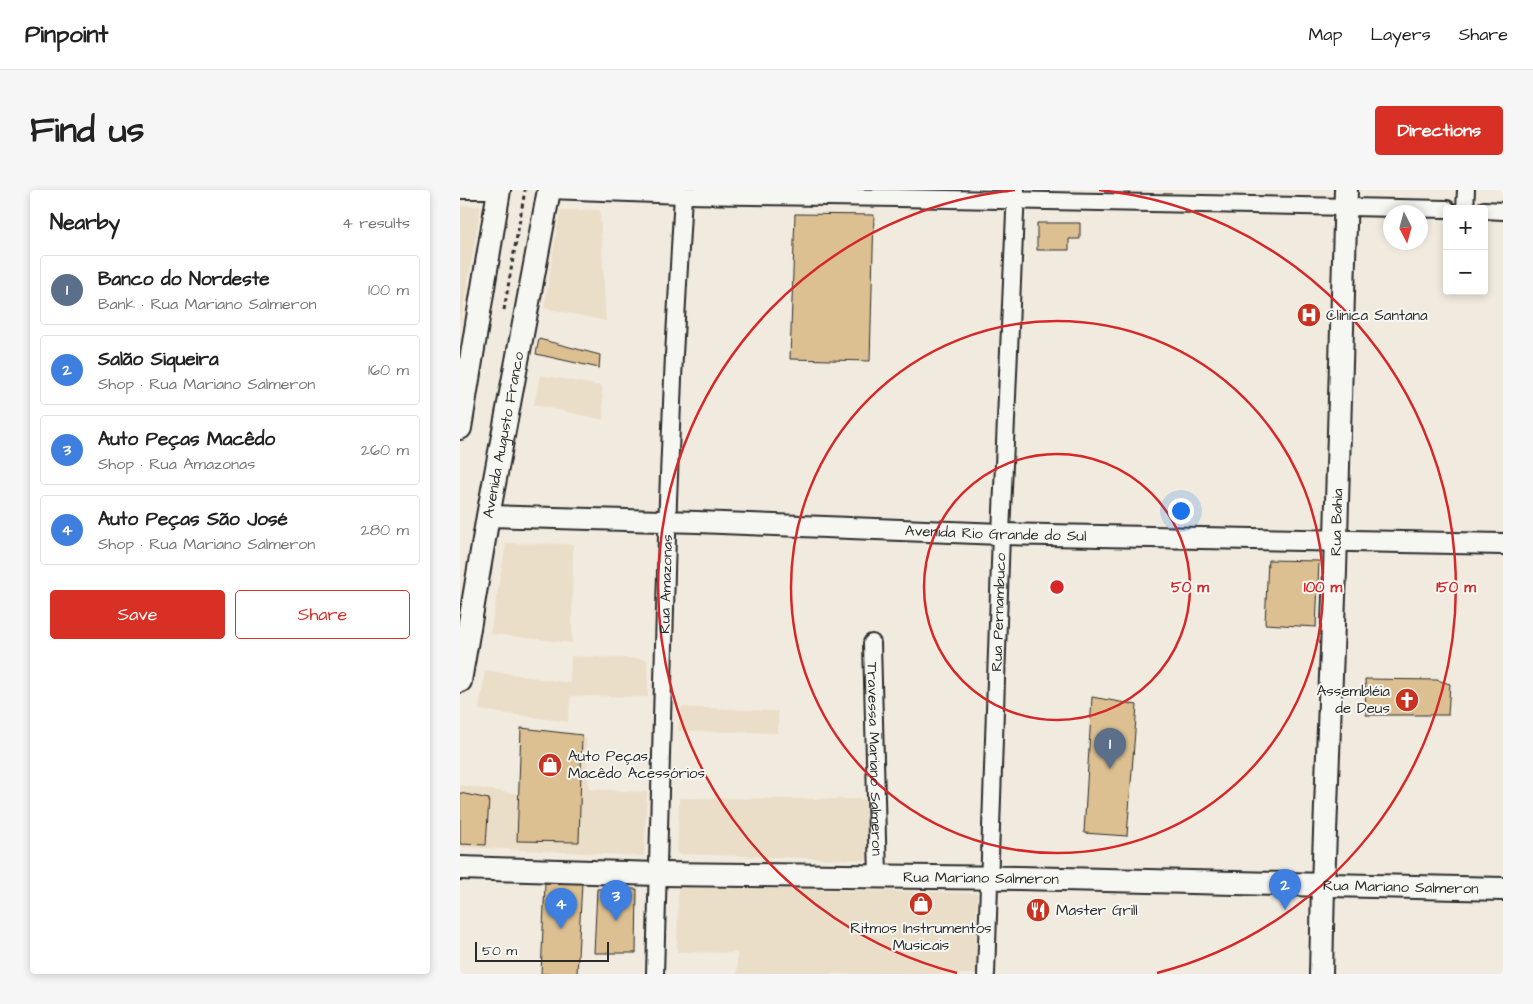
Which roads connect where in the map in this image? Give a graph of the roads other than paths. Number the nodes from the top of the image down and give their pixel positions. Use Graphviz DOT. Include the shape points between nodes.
graph roads {
  1 [pos="460,190"];
  2 [pos="499,190"];
  3 [pos="549,190"];
  4 [pos="1466,190"];
  5 [pos="898,194"];
  6 [pos="683,195"];
  7 [pos="1016,195"];
  8 [pos="1346,199"];
  9 [pos="1465,205"];
  10 [pos="1443,210"];
  11 [pos="1488,210"];
  12 [pos="1503,211"];
  13 [pos="460,428"];
  14 [pos="488,516"];
  15 [pos="667,521"];
  16 [pos="1001,534"];
  17 [pos="1336,540"];
  18 [pos="1503,544"];
  19 [pos="872,643"];
  20 [pos="460,681"];
  21 [pos="460,868"];
  22 [pos="658,874"];
  23 [pos="878,877"];
  24 [pos="990,879"];
  25 [pos="1322,885"];
  26 [pos="1503,889"];
  27 [pos="655,974"];
  28 [pos="986,974"];
  29 [pos="1321,974"];
  1 -- 2 [label="street"];
  2 -- 13 [label="main road"];
  3 -- 6 [label="street"];
  3 -- 14 [label="main road, Avenida Augusto Franco"];
  4 -- 9 [label="street"];
  5 -- 6 [label="street"];
  5 -- 7 [label="street"];
  6 -- 15 [label="street, Rua Amazonas"];
  7 -- 8 [label="street"];
  7 -- 16 [label="street, Rua Pernambuco"];
  8 -- 10 [label="street"];
  8 -- 17 [label="main road, Rua Bahia"];
  11 -- 12 [label="street"];
  14 -- 15 [label="street, Avenida Rio Grande do Sul"];
  14 -- 20 [label="main road, Avenida Augusto Franco"];
  15 -- 16 [label="street, Avenida Rio Grande do Sul"];
  15 -- 22 [label="street, Rua Amazonas"];
  16 -- 17 [label="street, Avenida Rio Grande do Sul"];
  16 -- 24 [label="street, Rua Pernambuco"];
  17 -- 18 [label="street, Avenida Rio Grande do Sul"];
  17 -- 25 [label="main road, Rua Bahia"];
  19 -- 23 [label="street, Travessa Mariano Salmeron"];
  21 -- 22 [label="main road, Rua Mariano Salmeron"];
  22 -- 23 [label="main road, Rua Mariano Salmeron"];
  22 -- 27 [label="street, Rua Amazonas"];
  23 -- 24 [label="main road, Rua Mariano Salmeron"];
  24 -- 25 [label="main road, Rua Mariano Salmeron"];
  24 -- 28 [label="street, Rua Pernambuco"];
  25 -- 26 [label="main road, Rua Mariano Salmeron"];
  25 -- 29 [label="main road, Rua Bahia"];
}
